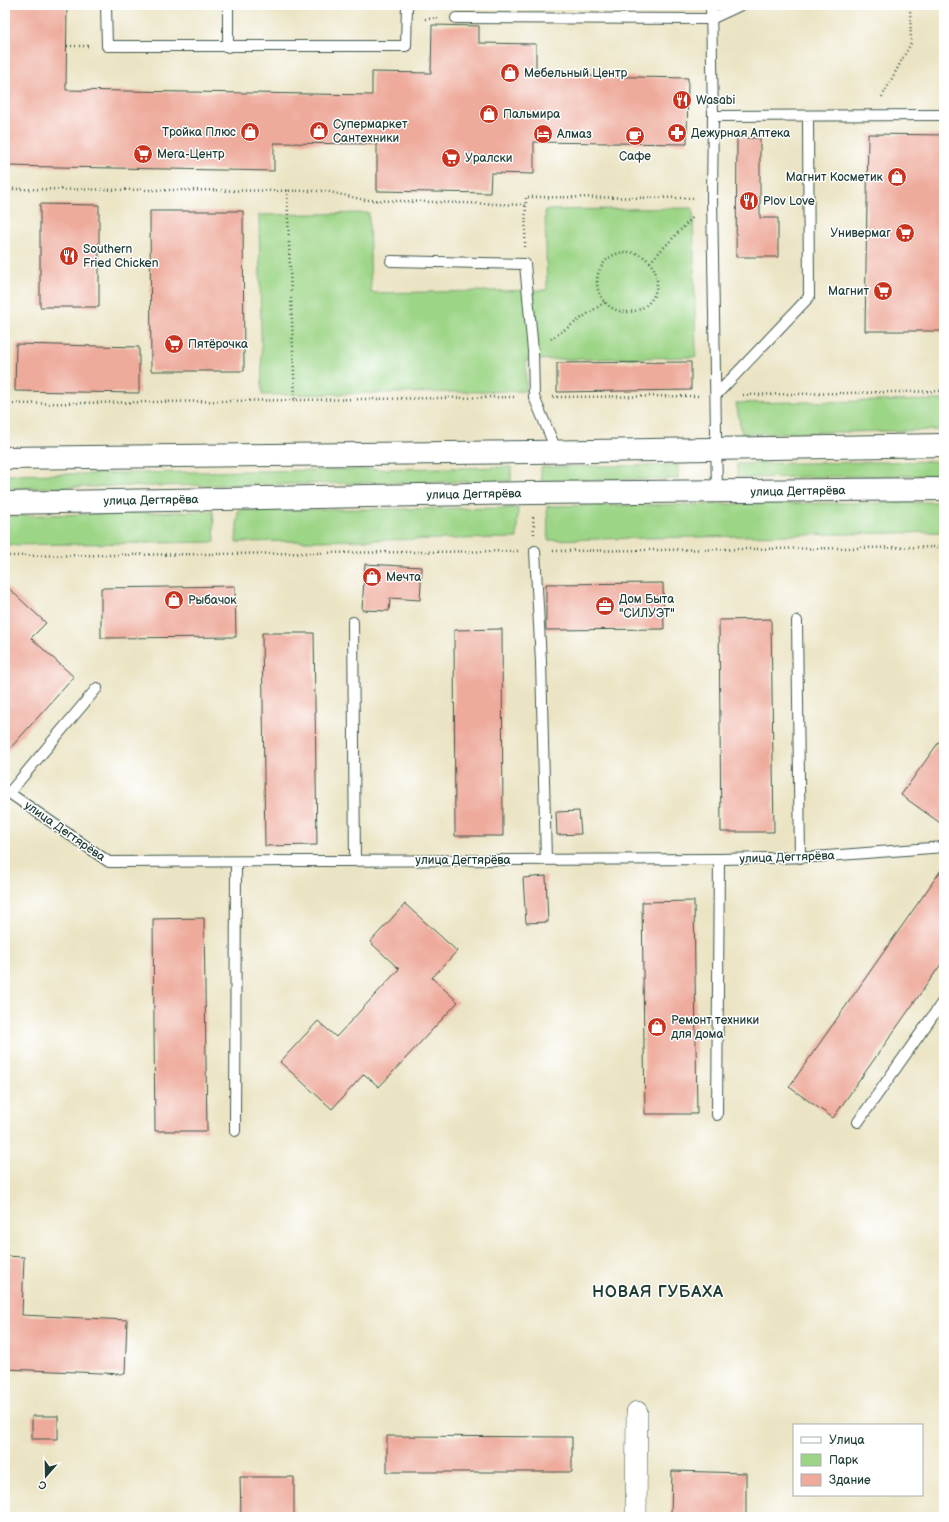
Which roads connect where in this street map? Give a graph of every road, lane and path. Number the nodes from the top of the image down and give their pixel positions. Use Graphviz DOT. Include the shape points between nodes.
graph roads {
  1 [pos="106,5"];
  2 [pos="228,5"];
  3 [pos="407,5"];
  4 [pos="711,5"];
  5 [pos="741,5"];
  6 [pos="910,5"];
  7 [pos="456,18"];
  8 [pos="406,19"];
  9 [pos="711,19"];
  10 [pos="228,47"];
  11 [pos="872,115"];
  12 [pos="944,115"];
  13 [pos="713,116"];
  14 [pos="808,116"];
  15 [pos="5,189"];
  16 [pos="287,190"];
  17 [pos="712,198"];
  18 [pos="526,205"];
  19 [pos="525,251"];
  20 [pos="391,261"];
  21 [pos="650,262"];
  22 [pos="605,302"];
  23 [pos="533,351"];
  24 [pos="944,391"];
  25 [pos="716,396"];
  26 [pos="534,397"];
  27 [pos="295,401"];
  28 [pos="5,404"];
  29 [pos="944,445"];
  30 [pos="717,448"];
  31 [pos="557,452"];
  32 [pos="5,458"];
  33 [pos="944,489"];
  34 [pos="717,492"];
  35 [pos="5,503"];
  36 [pos="944,547"];
  37 [pos="535,551"];
  38 [pos="5,556"];
  39 [pos="797,621"];
  40 [pos="353,622"];
  41 [pos="98,688"];
  42 [pos="7,791"];
  43 [pos="944,847"];
  44 [pos="800,858"];
  45 [pos="719,859"];
  46 [pos="546,860"];
  47 [pos="355,861"];
  48 [pos="236,862"];
  49 [pos="944,1000"];
  50 [pos="717,1115"];
  51 [pos="858,1122"];
  52 [pos="236,1131"];
  53 [pos="637,1412"];
  54 [pos="636,1517"];
  1 -- 10 [label="lane" via="107,46"];
  2 -- 10 [label="lane"];
  3 -- 8 [label="lane"];
  4 -- 9 [label="lane"];
  5 -- 9 [label="lane"];
  6 -- 11 [label="path" via="911,43"];
  7 -- 8 [label="path"];
  7 -- 9 [label="lane"];
  8 -- 10 [label="lane" via="406,46"];
  9 -- 13 [label="lane"];
  11 -- 12 [label="lane"];
  11 -- 14 [label="lane"];
  13 -- 14 [label="lane"];
  13 -- 17 [label="lane"];
  14 -- 25 [label="lane" via="809,297"];
  15 -- 16 [label="path"];
  16 -- 18 [label="path" via="324,191 365,200"];
  16 -- 27 [label="path"];
  17 -- 18 [label="path" via="526,196"];
  17 -- 21 [label="path"];
  17 -- 25 [label="lane"];
  18 -- 19 [label="path"];
  20 -- 23 [label="lane" via="525,264"];
  21 -- 22 [label="path" via="656,271 658,281 656,292 647,304 633,312 623,312 613,309"];
  21 -- 22 [label="path" via="642,255 632,252 621,252 611,256 598,272 599,293"];
  22 -- 23 [label="path"];
  23 -- 26 [label="lane"];
  24 -- 25 [label="path"];
  25 -- 26 [label="path"];
  25 -- 30 [label="lane"];
  26 -- 27 [label="path"];
  26 -- 31 [label="lane"];
  27 -- 28 [label="path"];
  29 -- 30 [label="main road"];
  30 -- 31 [label="main road"];
  30 -- 34 [label="lane"];
  31 -- 32 [label="main road"];
  33 -- 34 [label="main road, улица Дегтярёва"];
  34 -- 35 [label="main road, улица Дегтярёва"];
  36 -- 37 [label="path"];
  37 -- 38 [label="path"];
  37 -- 46 [label="lane" via="542,662"];
  39 -- 44 [label="lane"];
  40 -- 47 [label="lane"];
  41 -- 42 [label="lane"];
  42 -- 48 [label="lane, улица Дегтярёва" via="108,862"];
  43 -- 44 [label="lane, улица Дегтярёва"];
  44 -- 45 [label="lane, улица Дегтярёва"];
  45 -- 46 [label="lane, улица Дегтярёва"];
  45 -- 50 [label="lane"];
  46 -- 47 [label="lane, улица Дегтярёва"];
  47 -- 48 [label="lane, улица Дегтярёва"];
  48 -- 52 [label="lane"];
  49 -- 51 [label="lane"];
  53 -- 54 [label="street"];
}
